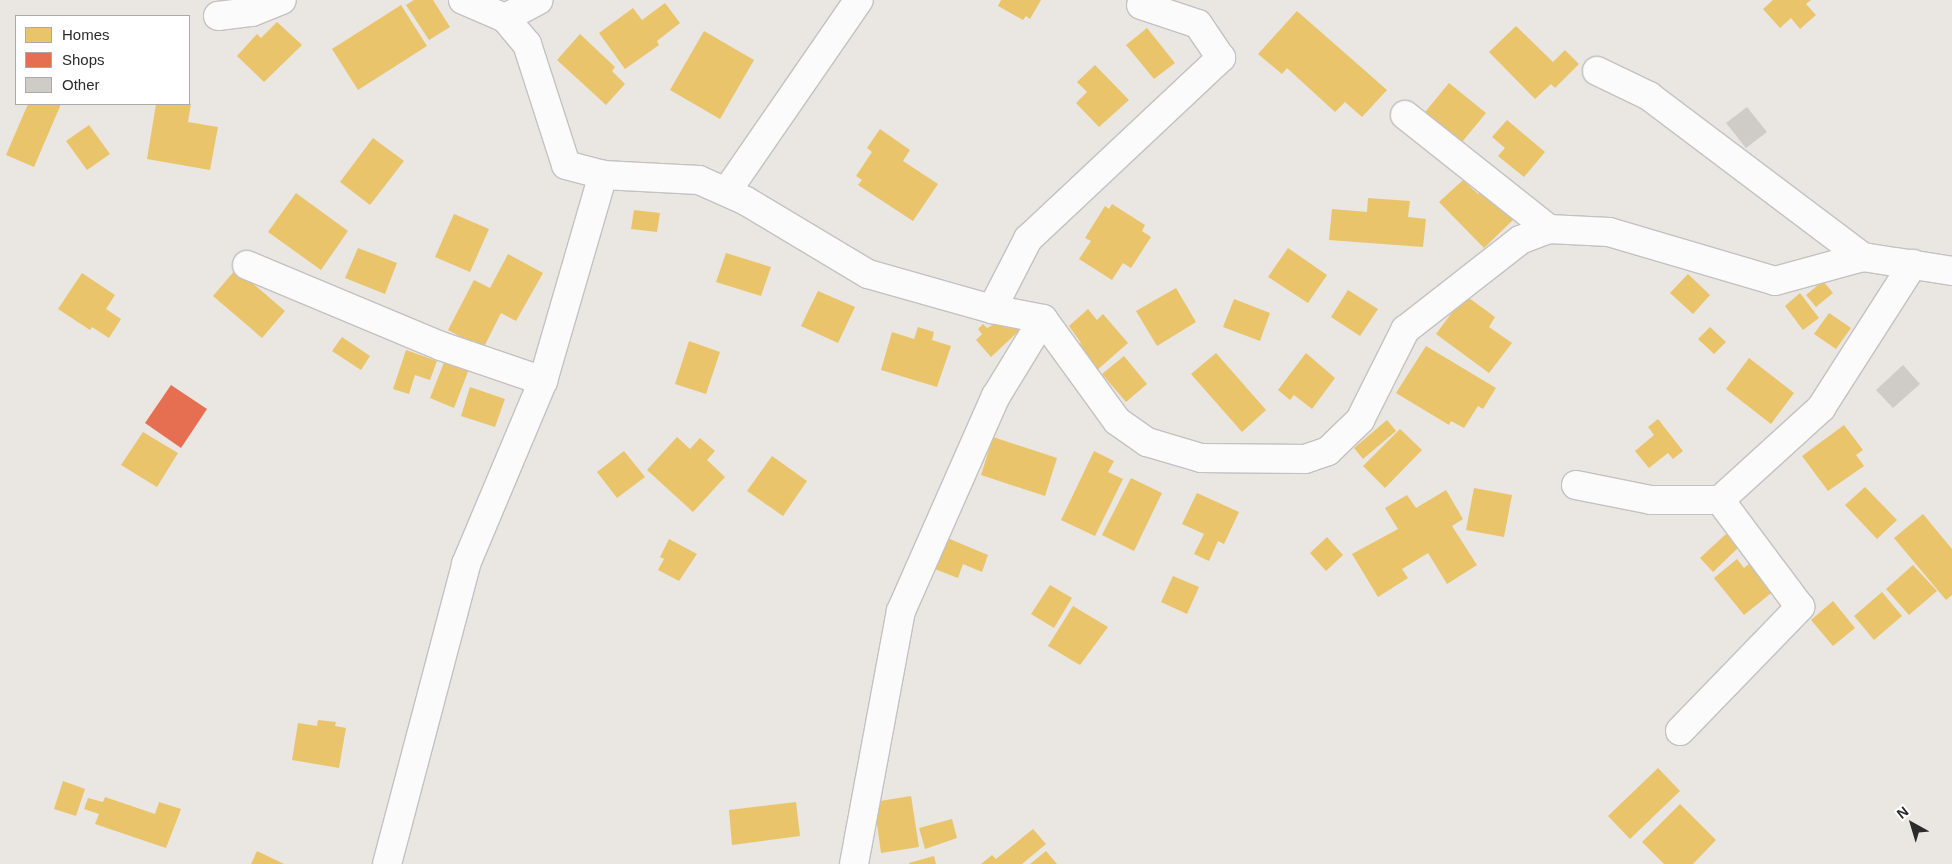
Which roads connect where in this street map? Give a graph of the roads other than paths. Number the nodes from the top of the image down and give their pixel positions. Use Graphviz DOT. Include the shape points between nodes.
graph roads {
  1 [pos="282,0"];
  2 [pos="462,0"];
  3 [pos="539,0"];
  4 [pos="859,0"];
  5 [pos="1141,5"];
  6 [pos="218,16"];
  7 [pos="505,18"];
  8 [pos="1597,71"];
  9 [pos="1405,115"];
  10 [pos="603,176"];
  11 [pos="726,192"];
  12 [pos="1549,229"];
  13 [pos="1862,257"];
  14 [pos="1913,264"];
  15 [pos="247,265"];
  16 [pos="1952,271"];
  17 [pos="992,309"];
  18 [pos="1043,319"];
  19 [pos="543,381"];
  20 [pos="1576,484"];
  21 [pos="1720,500"];
  22 [pos="1680,731"];
  23 [pos="388,864"];
  24 [pos="854,864"];
  1 -- 6 [label="street" via="252,12"];
  2 -- 7 [label="street"];
  3 -- 7 [label="street"];
  4 -- 11 [label="street"];
  5 -- 17 [label="street" via="1198,24 1221,58 1028,239"];
  7 -- 10 [label="street" via="527,44 566,165"];
  8 -- 13 [label="street" via="1649,96"];
  9 -- 12 [label="street"];
  10 -- 11 [label="street" via="700,180"];
  10 -- 19 [label="street"];
  11 -- 17 [label="street" via="868,274"];
  12 -- 13 [label="street" via="1609,232 1775,282"];
  12 -- 18 [label="street" via="1520,240 1405,330 1360,420 1328,451 1305,459 1201,458 1147,442 1117,421"];
  13 -- 14 [label="street"];
  14 -- 16 [label="street"];
  14 -- 21 [label="street" via="1821,408"];
  15 -- 19 [label="street" via="441,346"];
  17 -- 18 [label="street"];
  18 -- 24 [label="street" via="996,396 901,610"];
  19 -- 23 [label="street" via="466,564"];
  20 -- 21 [label="street" via="1650,500"];
  21 -- 22 [label="street" via="1800,607"];
}
